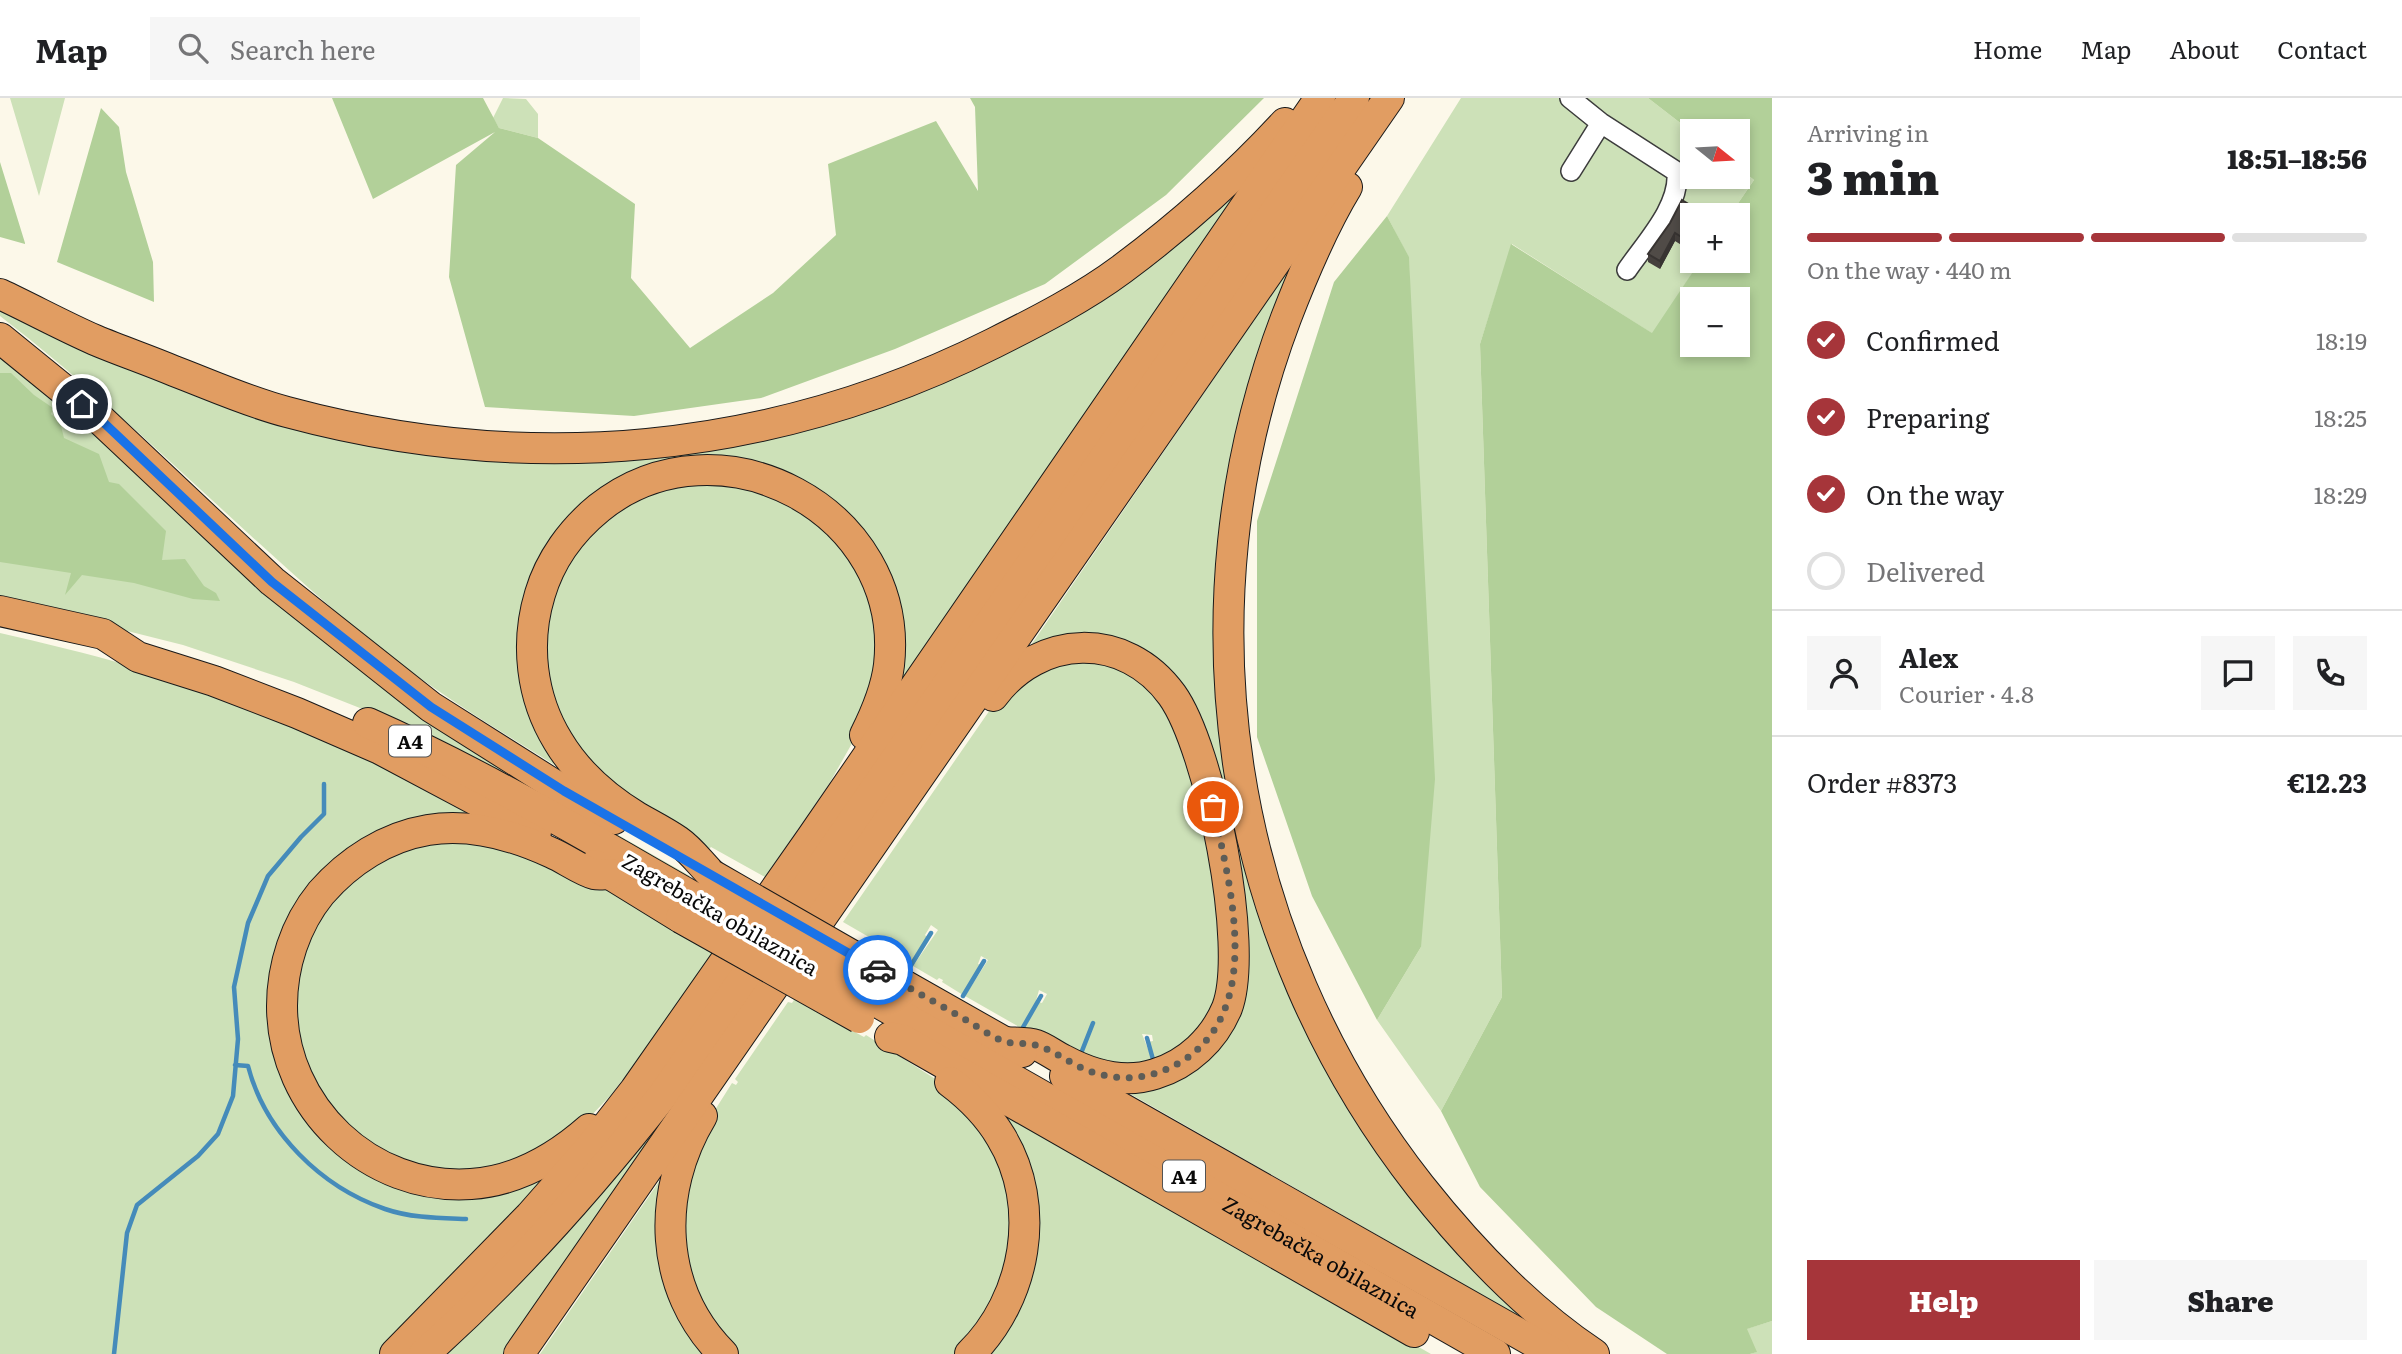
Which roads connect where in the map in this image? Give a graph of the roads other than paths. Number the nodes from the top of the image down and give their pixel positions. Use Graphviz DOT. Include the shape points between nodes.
graph roads {
  1 [pos="1305,98"];
  2 [pos="1320,98"];
  3 [pos="1354,98"];
  4 [pos="1389,98"];
  5 [pos="1404,98"];
  6 [pos="1570,98"];
  7 [pos="1601,123"];
  8 [pos="1571,172"];
  9 [pos="1627,270"];
  10 [pos="0,294"];
  11 [pos="0,338"];
  12 [pos="0,611"];
  13 [pos="103,634"];
  14 [pos="936,751"];
  15 [pos="812,837"];
  16 [pos="610,874"];
  17 [pos="696,897"];
  18 [pos="774,985"];
  19 [pos="873,998"];
  20 [pos="890,1037"];
  21 [pos="1004,1042"];
  22 [pos="655,1062"];
  23 [pos="396,1354"];
  24 [pos="424,1354"];
  25 [pos="519,1354"];
  26 [pos="723,1354"];
  27 [pos="970,1354"];
  28 [pos="1454,1354"];
  29 [pos="1495,1354"];
  30 [pos="1555,1354"];
  31 [pos="1594,1354"];
  1 -- 10 [label="highway" via="1250,161 1195,209 1121,270 1051,314 887,391 717,437 616,448 530,449 364,430 236,396 95,340"];
  2 -- 15 [label="highway"];
  3 -- 24 [label="highway" via="663,1094 545,1237"];
  4 -- 14 [label="highway"];
  5 -- 31 [label="highway" via="1338,201 1298,287 1269,362 1250,434 1230,577 1233,727 1242,791 1253,847 1291,962 1328,1044 1363,1104 1399,1160 1482,1258 1524,1299"];
  6 -- 7 [label="lane"];
  7 -- 8 [label="lane"];
  7 -- 9 [label="lane" via="1677,172 1674,201"];
  11 -- 17 [label="highway" via="102,421 272,582 431,707 564,791"];
  12 -- 13 [label="highway, Zagrebačka obilaznica"];
  13 -- 16 [label="highway" via="138,657 214,681 380,750"];
  13 -- 17 [label="highway, Zagrebačka obilaznica / A4" via="306,696 419,746"];
  14 -- 18 [label="highway"];
  14 -- 21 [label="highway" via="968,729 998,689 1026,664 1068,649 1104,650 1147,669 1174,698 1195,742 1213,807 1230,895 1235,965 1227,1007 1204,1043 1171,1068 1129,1079 1088,1071 1035,1045"];
  15 -- 17 [label="highway" via="822,808 871,723 886,681 888,624 869,564 822,509 802,495 754,475 687,471 642,483 587,518 557,555 537,604 533,677 548,723 576,767 618,804 680,842"];
  15 -- 22 [label="highway"];
  16 -- 17 [label="highway"];
  16 -- 22 [label="highway" via="593,874 531,844 473,829 425,831 377,848 330,884 298,931 282,991 285,1038 298,1081 339,1137 390,1170 456,1184 494,1181 546,1161 573,1143"];
  17 -- 19 [label="highway, Zagrebačka obilaznica / A4, bridge"];
  18 -- 25 [label="highway"];
  18 -- 26 [label="highway" via="764,1022 690,1140 673,1197 670,1236 677,1279 696,1321"];
  19 -- 20 [label="highway"];
  19 -- 21 [label="highway, Zagrebačka obilaznica / A4"];
  19 -- 29 [label="highway, Zagrebačka obilaznica / A4"];
  20 -- 27 [label="highway" via="980,1109 1003,1139 1021,1190 1024,1231 1018,1273 1000,1315"];
  20 -- 28 [label="highway"];
  21 -- 30 [label="highway, Zagrebačka obilaznica / A4"];
  22 -- 23 [label="highway" via="546,1198"];
}
